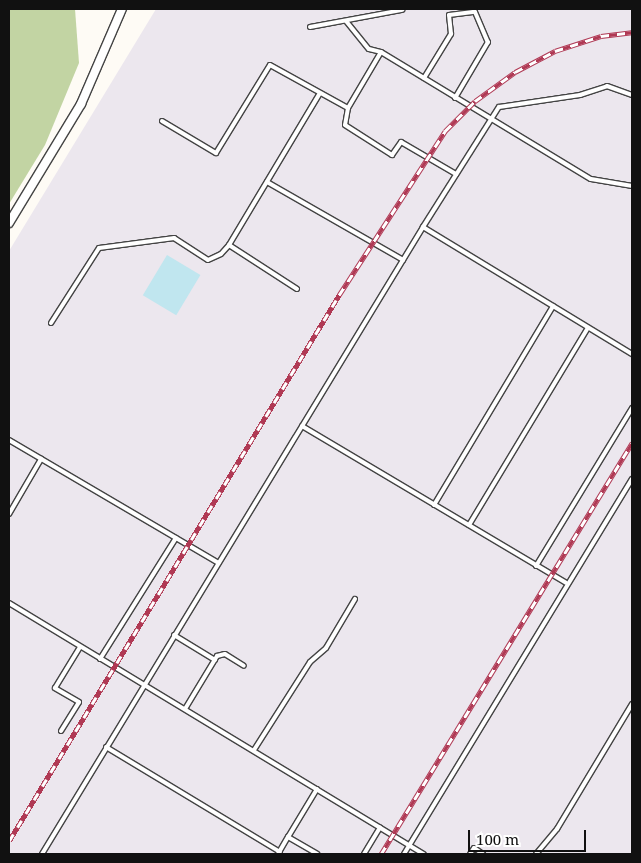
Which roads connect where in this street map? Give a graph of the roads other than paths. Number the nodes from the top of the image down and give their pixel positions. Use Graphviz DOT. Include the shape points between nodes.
graph roads {
  1 [pos="122,9"];
  2 [pos="402,10"];
  3 [pos="346,21"];
  4 [pos="310,27"];
  5 [pos="381,52"];
  6 [pos="424,78"];
  7 [pos="320,92"];
  8 [pos="632,95"];
  9 [pos="455,98"];
  10 [pos="348,108"];
  11 [pos="491,120"];
  12 [pos="162,121"];
  13 [pos="456,174"];
  14 [pos="267,182"];
  15 [pos="632,186"];
  16 [pos="9,223"];
  17 [pos="423,227"];
  18 [pos="229,245"];
  19 [pos="403,260"];
  20 [pos="297,289"];
  21 [pos="553,306"];
  22 [pos="51,323"];
  23 [pos="588,328"];
  24 [pos="632,354"];
  25 [pos="632,408"];
  26 [pos="302,426"];
  27 [pos="9,440"];
  28 [pos="41,459"];
  29 [pos="632,479"];
  30 [pos="631,484"];
  31 [pos="434,505"];
  32 [pos="9,514"];
  33 [pos="469,525"];
  34 [pos="176,538"];
  35 [pos="219,563"];
  36 [pos="536,566"];
  37 [pos="566,584"];
  38 [pos="355,599"];
  39 [pos="9,603"];
  40 [pos="174,635"];
  41 [pos="80,647"];
  42 [pos="100,659"];
  43 [pos="215,660"];
  44 [pos="244,666"];
  45 [pos="143,684"];
  46 [pos="632,704"];
  47 [pos="185,709"];
  48 [pos="61,731"];
  49 [pos="106,747"];
  50 [pos="254,750"];
  51 [pos="317,789"];
  52 [pos="380,827"];
  53 [pos="288,837"];
  54 [pos="409,845"];
  55 [pos="279,853"];
  56 [pos="42,854"];
  57 [pos="318,854"];
  58 [pos="364,854"];
  59 [pos="404,854"];
  60 [pos="424,854"];
  61 [pos="470,854"];
  62 [pos="484,854"];
  63 [pos="536,854"];
  1 -- 16 [label="street" via="81,104"];
  2 -- 3 [label="lane"];
  3 -- 4 [label="lane"];
  3 -- 5 [label="lane" via="369,49"];
  5 -- 6 [label="lane"];
  5 -- 10 [label="lane"];
  6 -- 9 [label="lane"];
  6 -- 9 [label="lane" via="451,34 449,15 475,12 488,42"];
  7 -- 10 [label="lane"];
  7 -- 12 [label="lane" via="270,64 216,153"];
  7 -- 14 [label="lane"];
  8 -- 11 [label="lane" via="607,86 580,95 499,107"];
  9 -- 11 [label="lane"];
  10 -- 13 [label="lane" via="345,125 392,155 401,142"];
  11 -- 13 [label="lane"];
  11 -- 15 [label="lane" via="592,179"];
  13 -- 17 [label="lane"];
  14 -- 18 [label="lane"];
  14 -- 19 [label="lane"];
  17 -- 19 [label="lane"];
  17 -- 21 [label="lane"];
  18 -- 20 [label="lane"];
  18 -- 22 [label="lane" via="221,254 208,260 174,238 100,248"];
  19 -- 26 [label="lane"];
  21 -- 23 [label="lane"];
  21 -- 31 [label="lane"];
  23 -- 24 [label="lane"];
  23 -- 33 [label="lane"];
  25 -- 36 [label="lane"];
  26 -- 31 [label="lane"];
  26 -- 35 [label="lane"];
  27 -- 28 [label="lane"];
  28 -- 32 [label="lane"];
  28 -- 34 [label="lane"];
  29 -- 30 [label="lane"];
  30 -- 37 [label="lane"];
  31 -- 33 [label="lane"];
  33 -- 36 [label="lane"];
  34 -- 35 [label="lane"];
  34 -- 42 [label="lane"];
  35 -- 40 [label="lane"];
  36 -- 37 [label="lane"];
  37 -- 54 [label="lane"];
  38 -- 50 [label="lane" via="326,648 310,662"];
  39 -- 41 [label="lane"];
  40 -- 43 [label="lane"];
  40 -- 45 [label="lane"];
  41 -- 42 [label="lane"];
  41 -- 48 [label="lane" via="55,688 78,702"];
  42 -- 45 [label="lane"];
  43 -- 44 [label="lane" via="225,654"];
  43 -- 47 [label="lane"];
  45 -- 47 [label="lane"];
  45 -- 49 [label="lane"];
  46 -- 63 [label="lane" via="557,829"];
  47 -- 50 [label="lane"];
  49 -- 55 [label="lane"];
  49 -- 56 [label="lane"];
  50 -- 51 [label="lane"];
  51 -- 52 [label="lane"];
  51 -- 53 [label="lane"];
  52 -- 54 [label="lane"];
  52 -- 58 [label="lane"];
  53 -- 55 [label="lane"];
  53 -- 57 [label="lane"];
  54 -- 59 [label="lane"];
  54 -- 60 [label="lane"];
  61 -- 62 [label="lane" via="474,848"];
}
